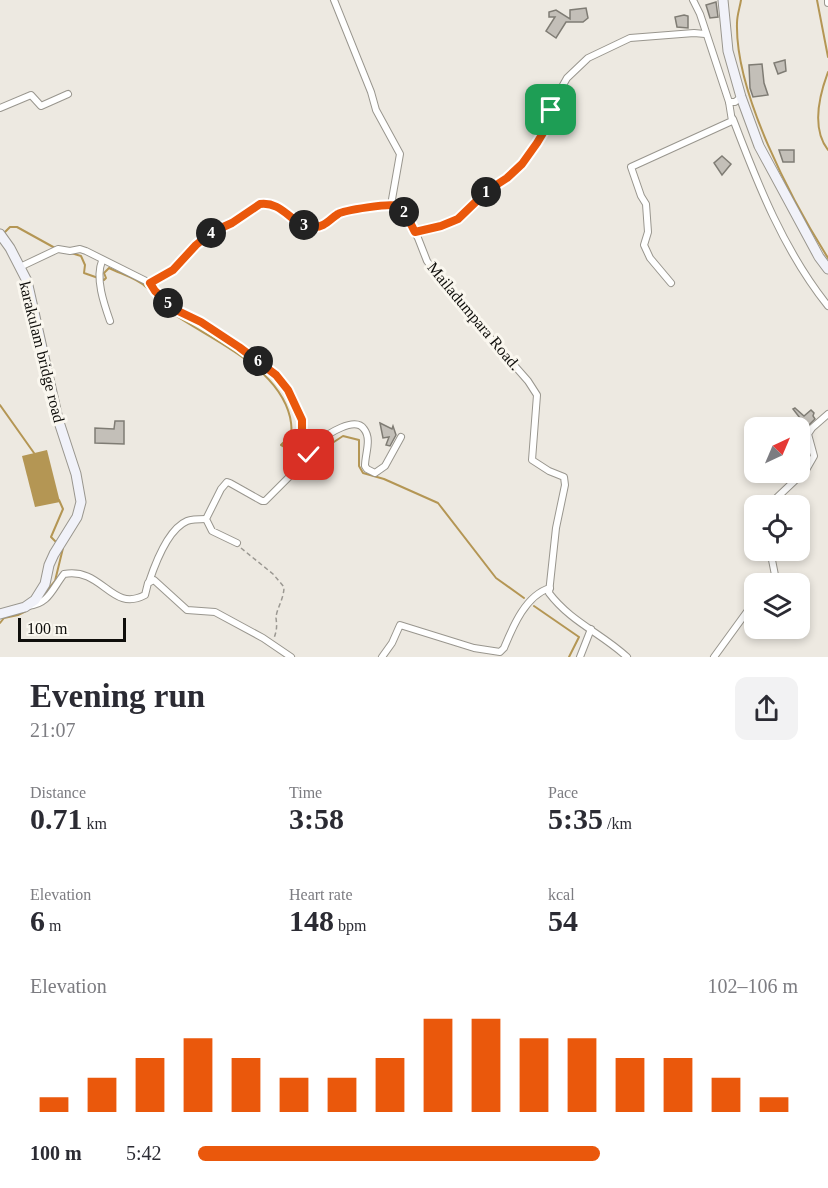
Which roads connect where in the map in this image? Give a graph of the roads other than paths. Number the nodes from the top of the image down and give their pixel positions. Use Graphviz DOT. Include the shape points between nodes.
graph roads {
  1 [pos="333,0"];
  2 [pos="693,0"];
  3 [pos="723,0"];
  4 [pos="705,34"];
  5 [pos="68,94"];
  6 [pos="741,97"];
  7 [pos="729,102"];
  8 [pos="0,108"];
  9 [pos="733,118"];
  10 [pos="391,205"];
  11 [pos="415,232"];
  12 [pos="2,236"];
  13 [pos="102,261"];
  14 [pos="20,267"];
  15 [pos="828,269"];
  16 [pos="150,283"];
  17 [pos="670,283"];
  18 [pos="828,306"];
  19 [pos="110,321"];
  20 [pos="828,414"];
  21 [pos="401,437"];
  22 [pos="304,455"];
  23 [pos="780,495"];
  24 [pos="206,519"];
  25 [pos="237,543"];
  26 [pos="148,583"];
  27 [pos="550,588"];
  28 [pos="24,607"];
  29 [pos="0,614"];
  30 [pos="744,616"];
  31 [pos="591,629"];
  32 [pos="291,657"];
  33 [pos="382,657"];
  34 [pos="580,657"];
  35 [pos="627,657"];
  36 [pos="714,657"];
  1 -- 10 [label="street" via="376,110 400,154"];
  2 -- 4 [label="street"];
  3 -- 6 [label="main road" via="728,51"];
  4 -- 7 [label="street"];
  4 -- 11 [label="street" via="630,38 588,58 567,78 543,133 522,164 458,219"];
  5 -- 8 [label="street" via="41,106 31,95"];
  6 -- 7 [label="street"];
  6 -- 15 [label="main road" via="759,146"];
  7 -- 9 [label="street"];
  9 -- 17 [label="street" via="631,167 646,204 648,232 644,245"];
  9 -- 18 [label="street" via="789,250"];
  10 -- 11 [label="street, Mailadumpara Road." via="402,210"];
  10 -- 16 [label="street" via="348,210 315,227 298,222 278,206 260,204 212,232 173,270"];
  11 -- 27 [label="street, Mailadumpara Road." via="427,261 442,282 537,395 532,460 564,477 565,485"];
  12 -- 14 [label="main road, karakulam bridge road"];
  13 -- 14 [label="street" via="80,249 58,249"];
  13 -- 16 [label="street"];
  13 -- 19 [label="street" via="99,268 103,303"];
  14 -- 28 [label="main road, karakulam bridge road" via="27,281 81,502 77,517 49,566 45,584 35,600"];
  16 -- 22 [label="street" via="176,310 201,322 276,375 302,420"];
  20 -- 23 [label="street" via="808,434 814,456 806,470"];
  21 -- 22 [label="street" via="386,466 375,472 365,466 368,438 358,425 333,432 317,443 311,454"];
  22 -- 24 [label="street" via="303,463 265,501 227,482"];
  24 -- 25 [label="street" via="212,531"];
  24 -- 26 [label="street" via="188,520 179,526 157,557"];
  26 -- 28 [label="street" via="146,595 135,601 125,600 88,577 75,572 64,574 39,605"];
  26 -- 32 [label="street" via="154,580 187,610 215,612"];
  27 -- 31 [label="street" via="549,593 563,611"];
  27 -- 33 [label="street" via="538,592 529,602 500,652 400,625"];
  28 -- 29 [label="main road"];
  30 -- 36 [label="street"];
  31 -- 34 [label="street"];
  31 -- 35 [label="street"];
}
